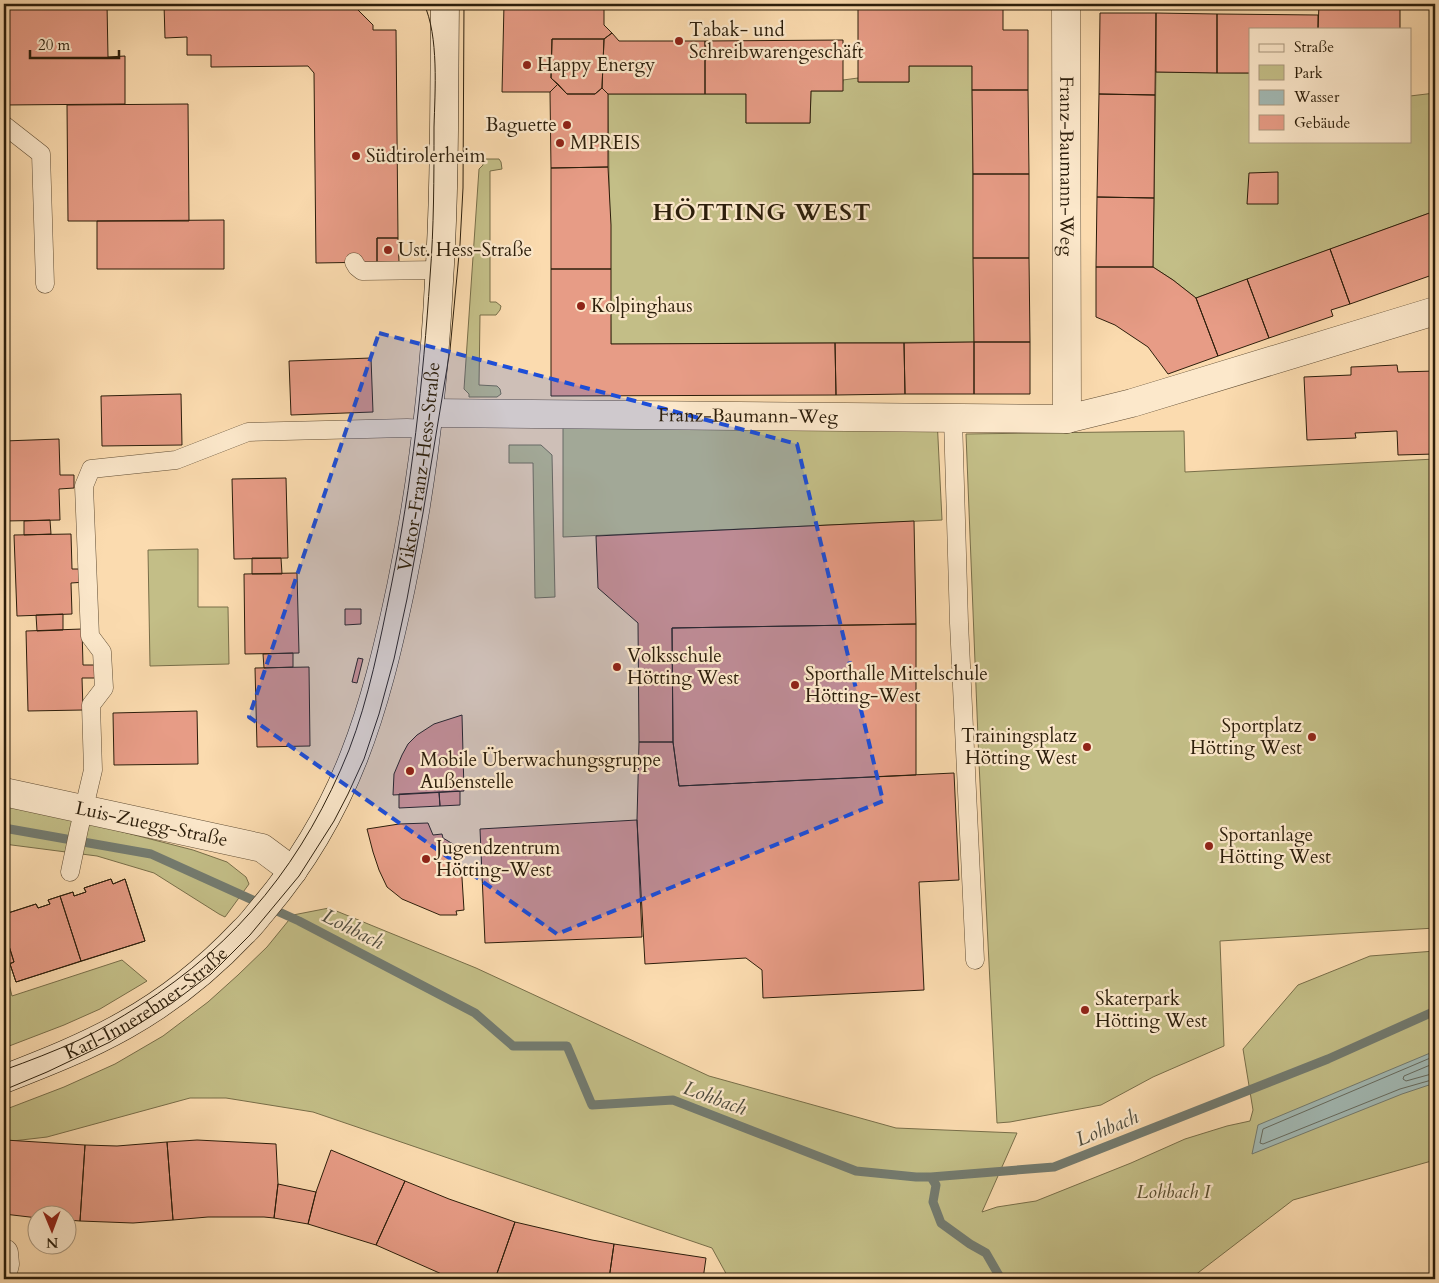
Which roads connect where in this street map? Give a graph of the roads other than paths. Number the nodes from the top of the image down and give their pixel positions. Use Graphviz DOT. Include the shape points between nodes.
graph roads {
  1 [pos="445,4"];
  2 [pos="1066,4"];
  3 [pos="4,125"];
  4 [pos="354,262"];
  5 [pos="440,270"];
  6 [pos="45,284"];
  7 [pos="1435,311"];
  8 [pos="953,418"];
  9 [pos="1067,420"];
  10 [pos="428,421"];
  11 [pos="4,792"];
  12 [pos="81,819"];
  13 [pos="293,871"];
  14 [pos="70,872"];
  15 [pos="271,900"];
  16 [pos="975,960"];
  17 [pos="4,1079"];
  18 [pos="4,1253"];
  19 [pos="4,1268"];
  1 -- 5 [label="street, Viktor-Franz-Hess-Straße"];
  2 -- 9 [label="street, Franz-Baumann-Weg"];
  3 -- 6 [label="lane" via="41,154"];
  4 -- 5 [label="lane" via="362,271"];
  5 -- 10 [label="street, Viktor-Franz-Hess-Straße"];
  7 -- 9 [label="street, Franz-Baumann-Weg"];
  8 -- 9 [label="street, Franz-Baumann-Weg"];
  8 -- 10 [label="street, Franz-Baumann-Weg" via="514,413"];
  8 -- 16 [label="lane" via="958,623"];
  10 -- 12 [label="lane" via="407,428 248,432 176,460 90,469 84,486 90,636 102,652 104,688 91,705 93,770"];
  10 -- 13 [label="street, Viktor-Franz-Hess-Straße" via="406,561 366,724 336,799"];
  11 -- 12 [label="street, Luis-Zuegg-Straße"];
  12 -- 13 [label="street, Luis-Zuegg-Straße" via="262,848"];
  12 -- 14 [label="lane"];
  13 -- 15 [label="street, Viktor-Franz-Hess-Straße"];
  15 -- 17 [label="street, Karl-Innerebner-Straße" via="245,931 160,1003 91,1043"];
  18 -- 19 [label="street"];
}
